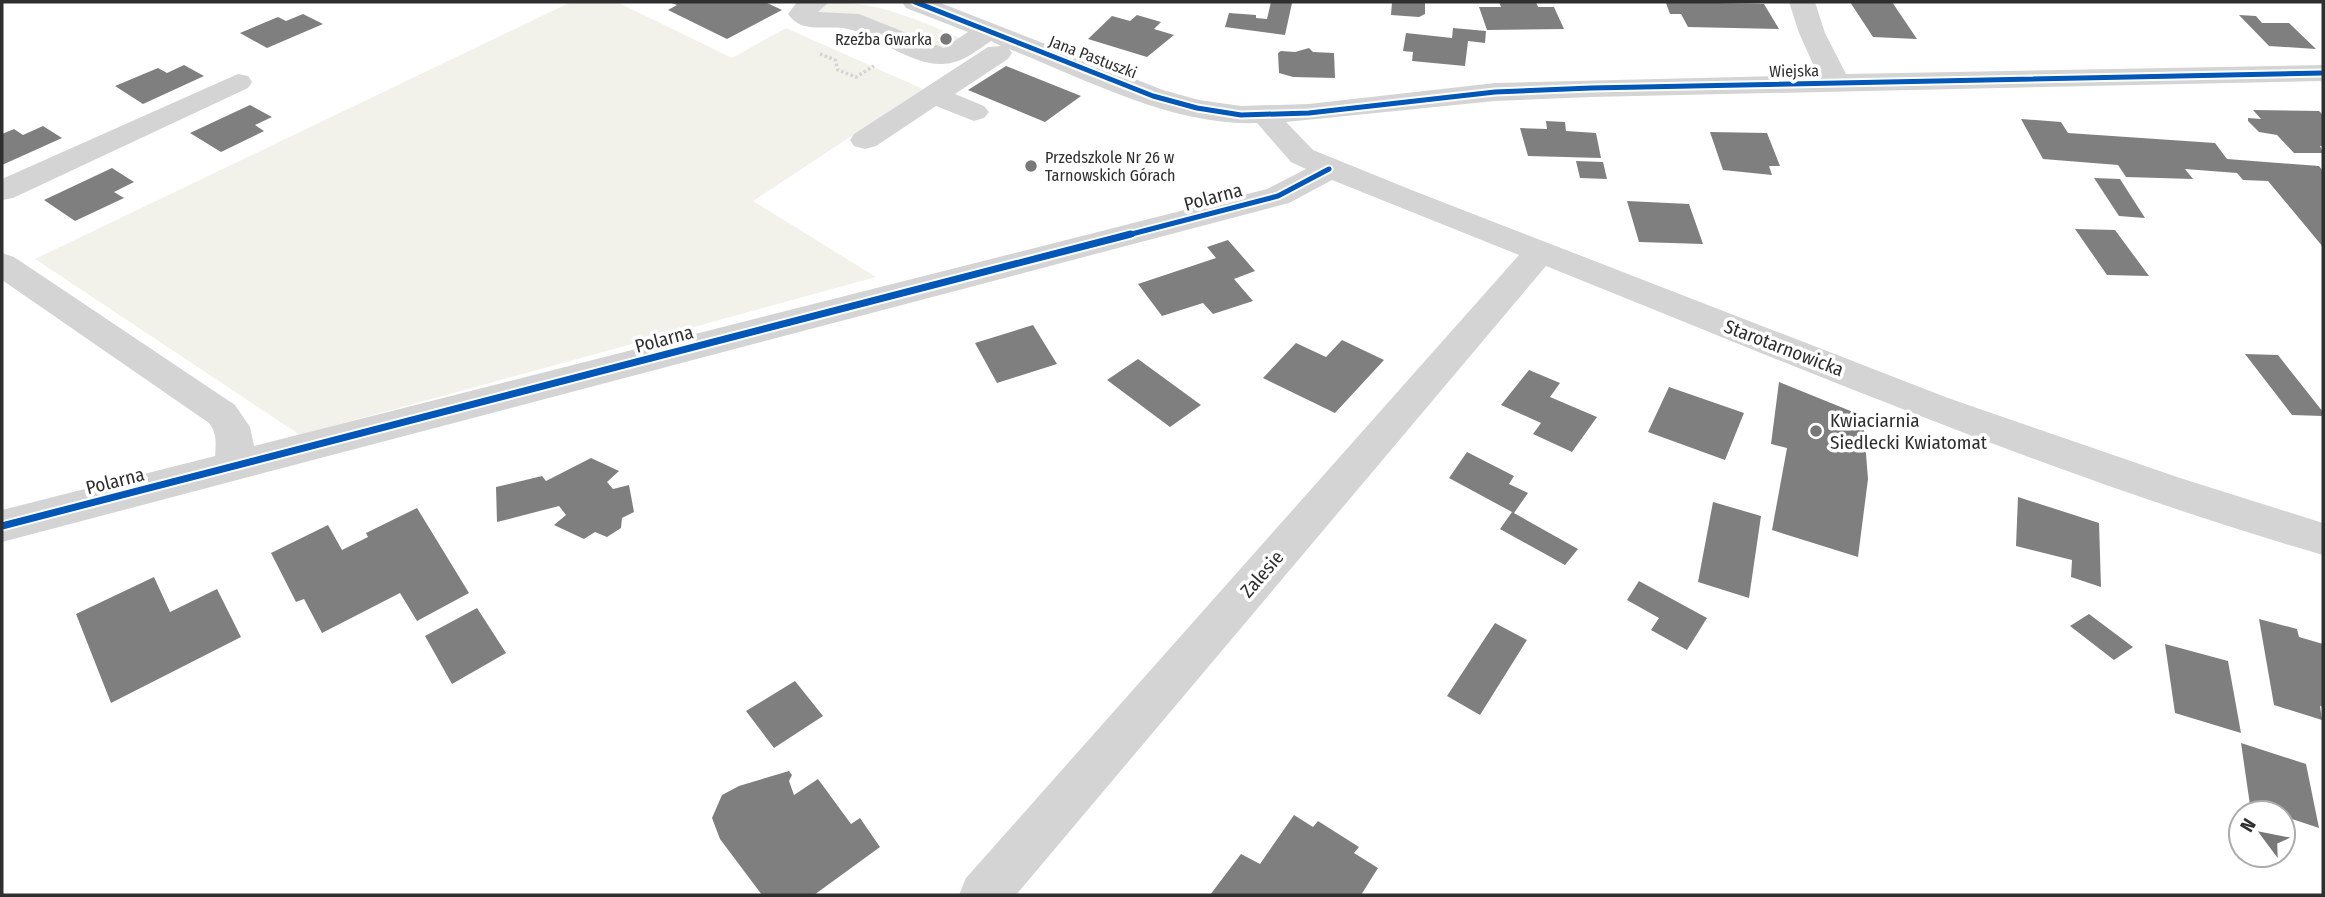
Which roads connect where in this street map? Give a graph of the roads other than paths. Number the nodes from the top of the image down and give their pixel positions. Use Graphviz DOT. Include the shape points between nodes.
graph roads {
  1 [pos="915,2"];
  2 [pos="1802,2"];
  3 [pos="808,3"];
  4 [pos="988,31"];
  5 [pos="1015,42"];
  6 [pos="2323,73"];
  7 [pos="238,82"];
  8 [pos="1837,84"];
  9 [pos="934,95"];
  10 [pos="974,112"];
  11 [pos="1266,116"];
  12 [pos="865,140"];
  13 [pos="1329,169"];
  14 [pos="2,191"];
  15 [pos="1540,252"];
  16 [pos="2,264"];
  17 [pos="233,467"];
  18 [pos="2,526"];
  19 [pos="2323,539"];
  20 [pos="984,895"];
  1 -- 4 [label="street, Jana Pastuszki"];
  2 -- 8 [label="street"];
  3 -- 4 [label="street" via="801,14 808,19 850,20 936,56 952,55"];
  4 -- 5 [label="street, Jana Pastuszki"];
  5 -- 9 [label="street"];
  5 -- 11 [label="street, Jana Pastuszki" via="1169,101 1216,112"];
  6 -- 8 [label="street, Wiejska"];
  7 -- 14 [label="street"];
  8 -- 11 [label="street, Wiejska" via="1495,92"];
  9 -- 10 [label="street"];
  9 -- 12 [label="street"];
  11 -- 13 [label="street, Starotarnowicka" via="1292,148"];
  13 -- 15 [label="street, Starotarnowicka"];
  13 -- 17 [label="street, Polarna" via="1278,196"];
  15 -- 19 [label="street, Starotarnowicka" via="1935,407"];
  15 -- 20 [label="street, Zalesie"];
  16 -- 17 [label="street" via="222,414 233,426"];
  17 -- 18 [label="street, Polarna"];
}
